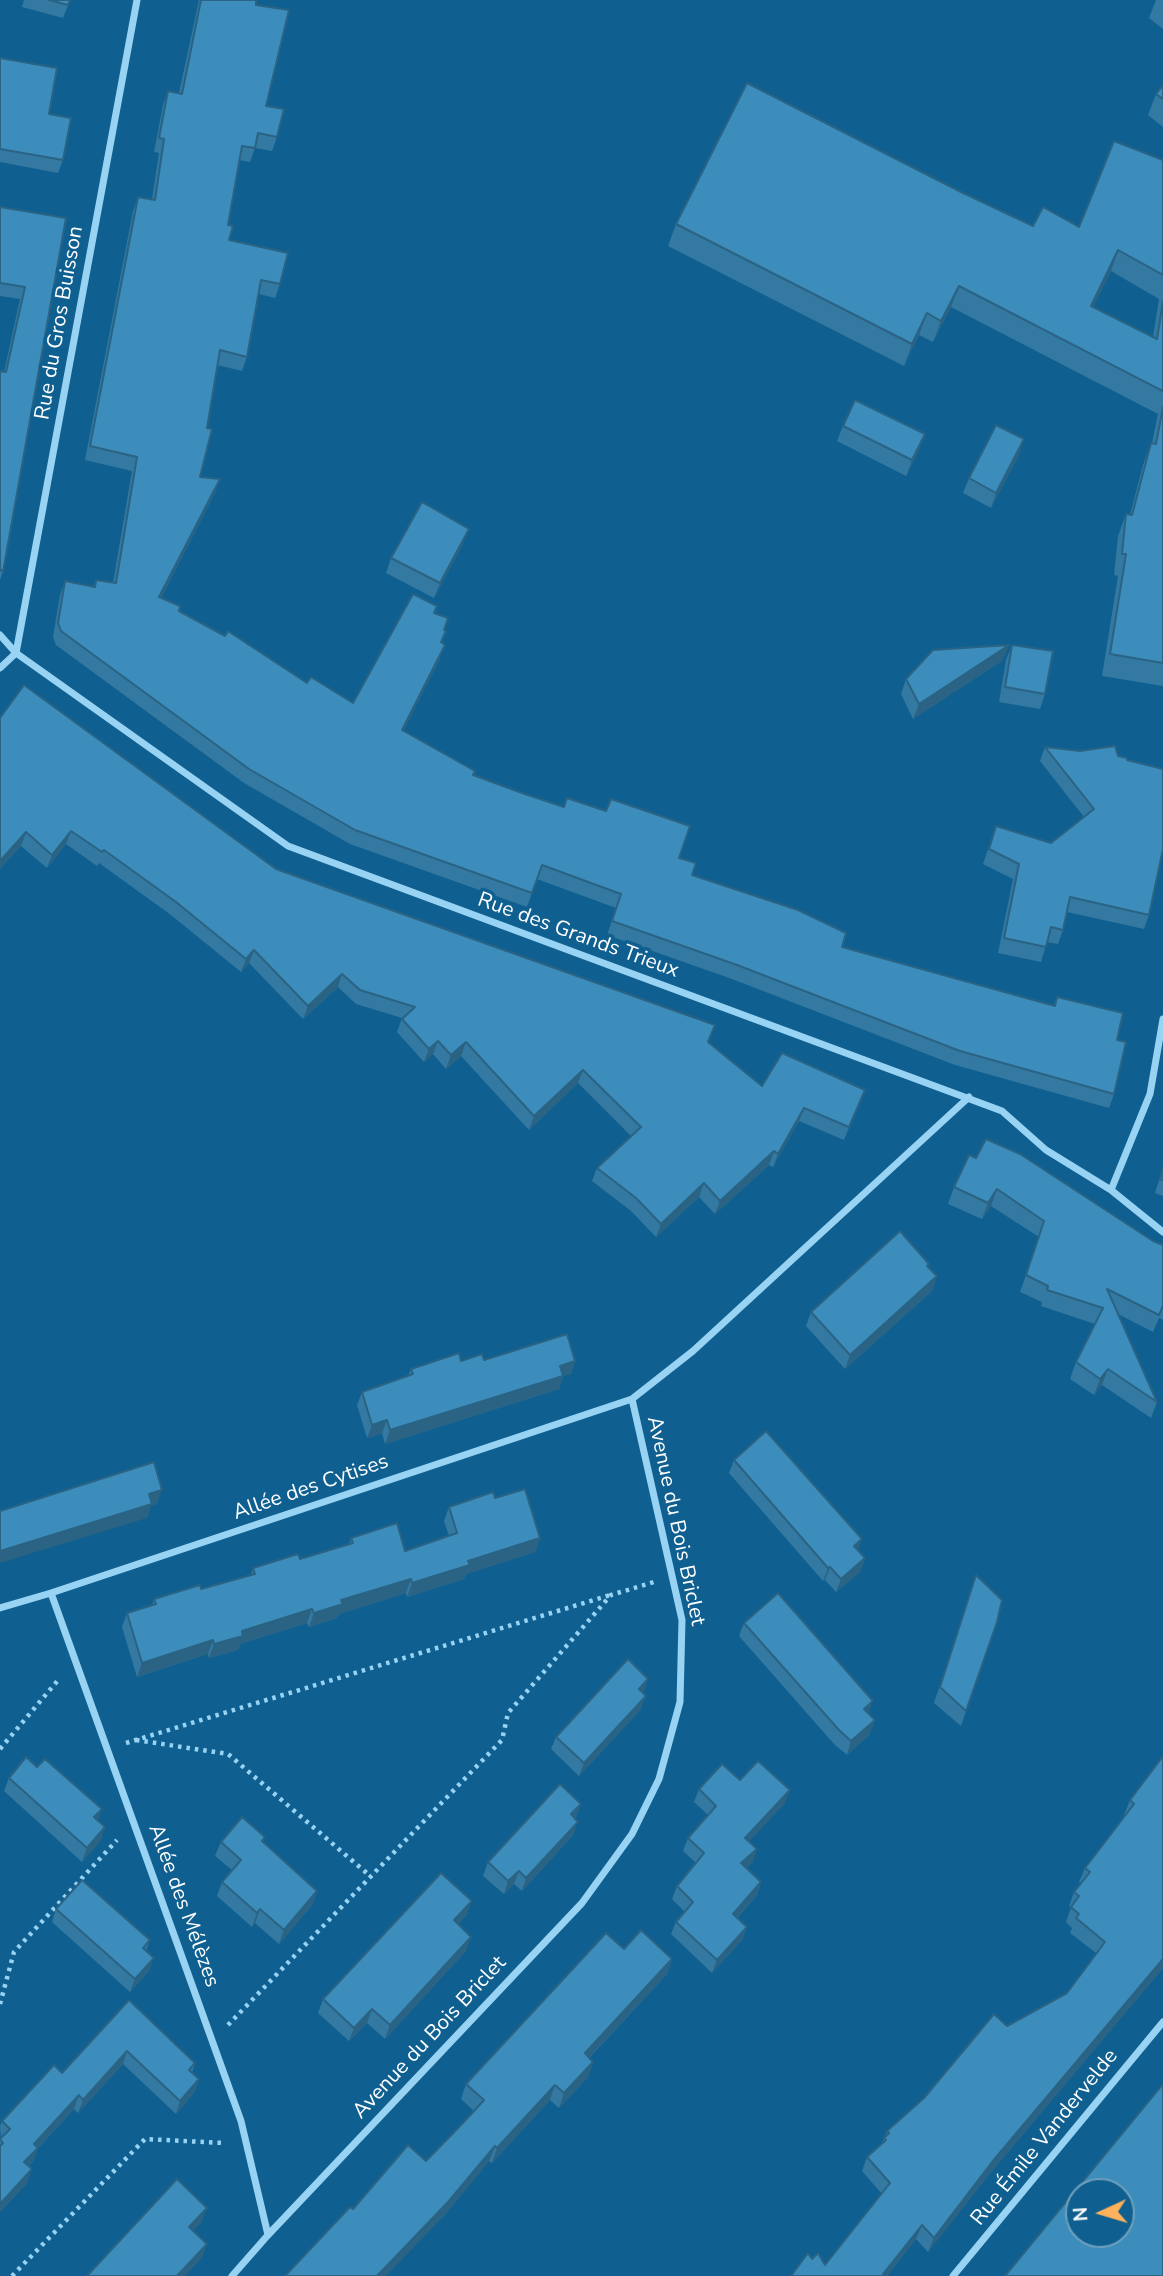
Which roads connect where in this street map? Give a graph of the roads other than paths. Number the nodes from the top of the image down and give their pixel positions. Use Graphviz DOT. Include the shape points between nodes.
graph roads {
  1 [pos="137,0"];
  2 [pos="0,635"];
  3 [pos="16,653"];
  4 [pos="0,668"];
  5 [pos="1163,1019"];
  6 [pos="969,1097"];
  7 [pos="1111,1190"];
  8 [pos="1163,1233"];
  9 [pos="632,1399"];
  10 [pos="51,1593"];
  11 [pos="0,1608"];
  12 [pos="1163,2022"];
  13 [pos="268,2235"];
  14 [pos="232,2276"];
  15 [pos="953,2276"];
  1 -- 3 [label="street, Rue du Gros Buisson"];
  2 -- 3 [label="street, Rue des Grands Trieux"];
  3 -- 4 [label="street"];
  3 -- 6 [label="street, Rue des Grands Trieux" via="288,846"];
  5 -- 7 [label="street" via="1150,1094"];
  6 -- 7 [label="street, Rue des Grands Trieux" via="1002,1111 1046,1150"];
  6 -- 9 [label="street, Avenue du Bois Briclet" via="693,1351"];
  7 -- 8 [label="street, Rue des Grands Trieux"];
  9 -- 10 [label="street, Allée des Cytises"];
  9 -- 13 [label="street, Avenue du Bois Briclet" via="682,1620 680,1702 659,1779 632,1834 582,1903"];
  10 -- 11 [label="street, Allée des Cytises"];
  10 -- 13 [label="street, Allée des Mélèzes" via="241,2121"];
  12 -- 15 [label="street, Rue Émile Vandervelde"];
  13 -- 14 [label="street, Avenue du Bois Briclet"];
}
